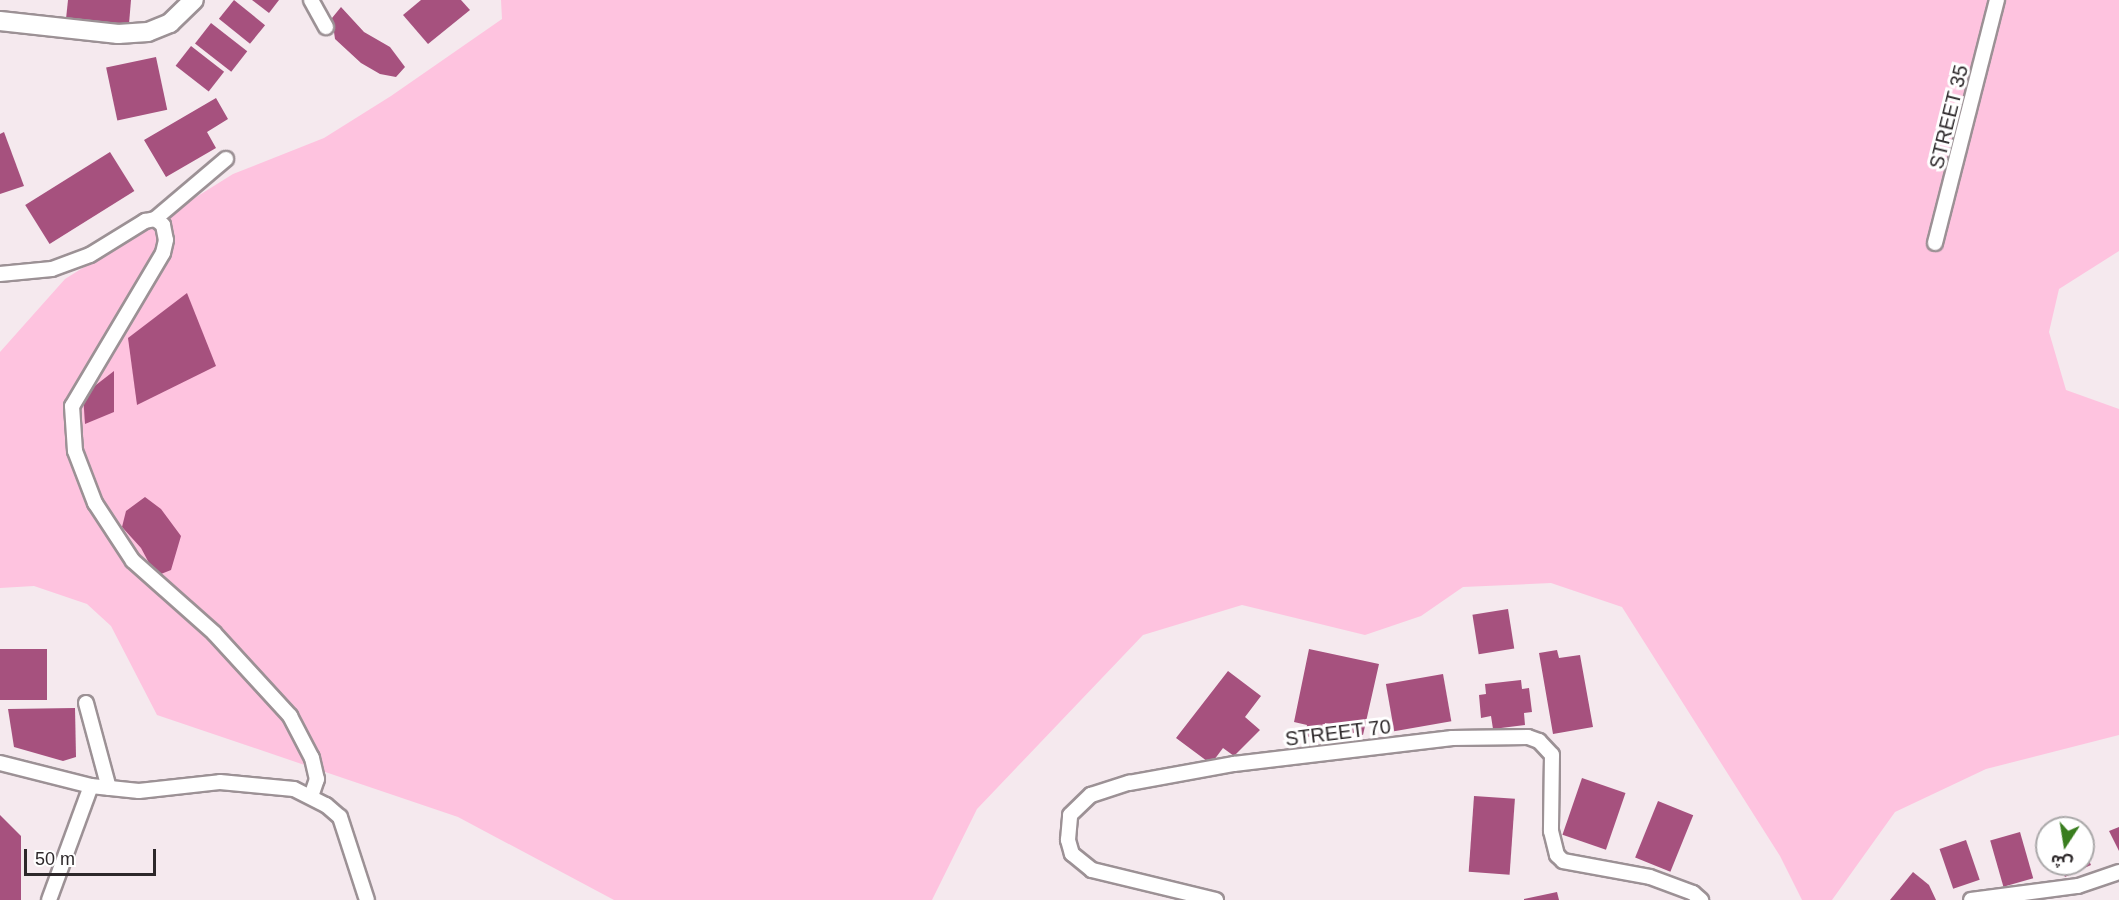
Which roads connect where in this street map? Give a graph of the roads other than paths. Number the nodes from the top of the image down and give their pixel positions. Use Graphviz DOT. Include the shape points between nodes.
graph roads {
  1 [pos="194,0"];
  2 [pos="311,0"];
  3 [pos="1997,0"];
  4 [pos="0,21"];
  5 [pos="326,27"];
  6 [pos="226,159"];
  7 [pos="155,219"];
  8 [pos="1935,243"];
  9 [pos="0,274"];
  10 [pos="86,702"];
  11 [pos="0,763"];
  12 [pos="91,786"];
  13 [pos="109,788"];
  14 [pos="311,796"];
  15 [pos="2119,872"];
  16 [pos="2078,886"];
  17 [pos="49,900"];
  18 [pos="367,900"];
  19 [pos="1216,900"];
  20 [pos="1701,900"];
  21 [pos="1971,900"];
  22 [pos="2082,900"];
  1 -- 4 [label="street" via="170,23 148,32 118,34"];
  2 -- 5 [label="street"];
  3 -- 8 [label="street, STREET 35"];
  6 -- 7 [label="street"];
  7 -- 9 [label="street" via="139,224 74,262 52,269"];
  7 -- 14 [label="street" via="165,231 163,253 72,406 75,451 95,503 133,561 214,633 290,716 312,758 317,779"];
  10 -- 13 [label="street"];
  11 -- 12 [label="street"];
  12 -- 13 [label="street"];
  12 -- 17 [label="street"];
  13 -- 14 [label="street" via="139,791 231,783 294,789"];
  14 -- 18 [label="street" via="340,817"];
  15 -- 16 [label="street"];
  16 -- 21 [label="street"];
  16 -- 22 [label="street"];
  19 -- 20 [label="street, STREET 70" via="1092,870 1072,854 1068,840 1070,815 1091,795 1129,783 1234,764 1452,738 1528,737 1539,741 1552,754 1551,831 1557,855 1563,861 1650,877 1693,893"];
}
